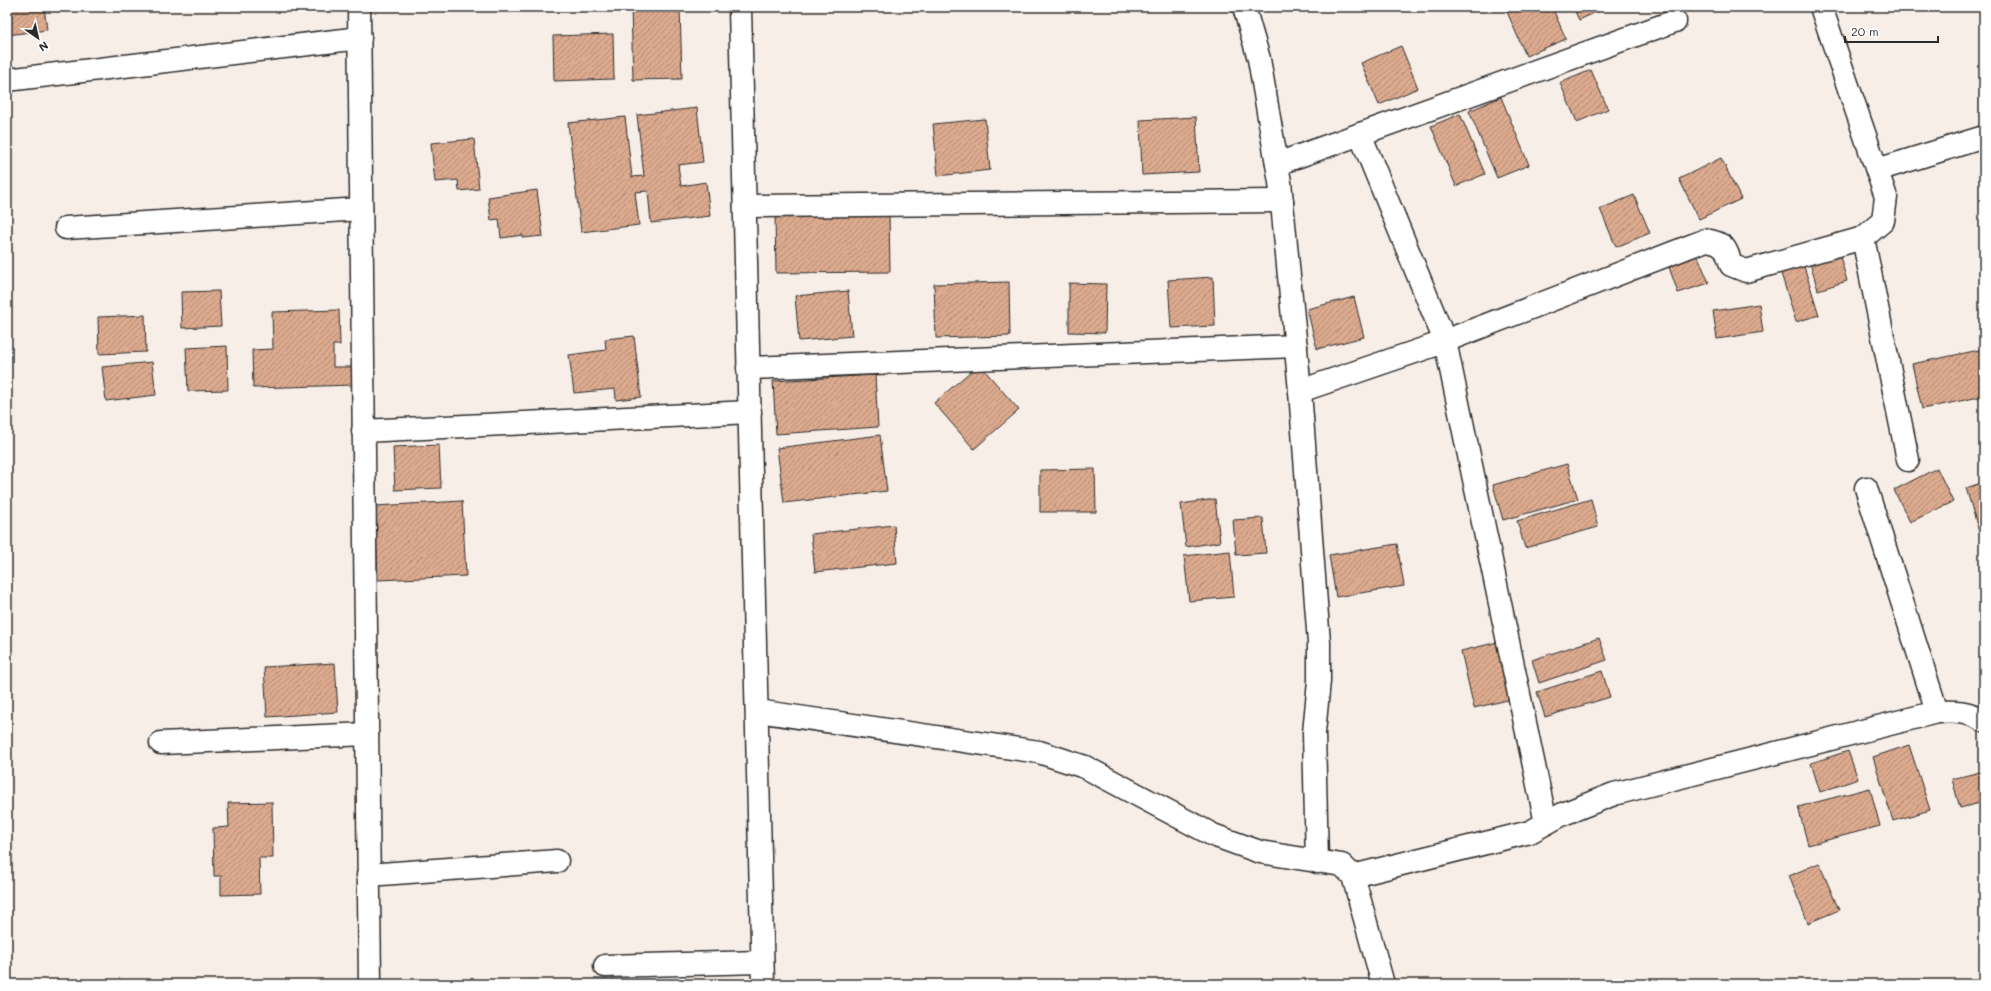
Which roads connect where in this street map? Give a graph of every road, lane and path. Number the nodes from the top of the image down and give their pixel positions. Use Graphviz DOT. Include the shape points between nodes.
graph roads {
  1 [pos="359,7"];
  2 [pos="740,7"];
  3 [pos="1244,7"];
  4 [pos="1821,7"];
  5 [pos="1675,21"];
  6 [pos="360,38"];
  7 [pos="7,80"];
  8 [pos="1360,134"];
  9 [pos="1984,137"];
  10 [pos="1277,164"];
  11 [pos="1877,170"];
  12 [pos="1282,201"];
  13 [pos="745,206"];
  14 [pos="361,209"];
  15 [pos="66,228"];
  16 [pos="1863,238"];
  17 [pos="1445,341"];
  18 [pos="1296,346"];
  19 [pos="748,368"];
  20 [pos="1300,391"];
  21 [pos="750,412"];
  22 [pos="363,431"];
  23 [pos="1908,460"];
  24 [pos="1866,488"];
  25 [pos="756,711"];
  26 [pos="1937,712"];
  27 [pos="1984,720"];
  28 [pos="367,734"];
  29 [pos="161,743"];
  30 [pos="1546,823"];
  31 [pos="557,862"];
  32 [pos="1317,862"];
  33 [pos="368,875"];
  34 [pos="1353,876"];
  35 [pos="762,962"];
  36 [pos="605,966"];
  37 [pos="370,984"];
  38 [pos="763,984"];
  39 [pos="1383,984"];
  1 -- 6 [label="street"];
  2 -- 13 [label="street"];
  3 -- 10 [label="street" via="1259,59"];
  4 -- 11 [label="street"];
  5 -- 8 [label="street"];
  6 -- 7 [label="street"];
  6 -- 14 [label="street"];
  8 -- 10 [label="street"];
  8 -- 17 [label="street"];
  9 -- 11 [label="street"];
  10 -- 12 [label="street"];
  11 -- 16 [label="street" via="1886,197 1883,220"];
  12 -- 13 [label="street"];
  12 -- 18 [label="street"];
  13 -- 19 [label="street"];
  14 -- 15 [label="street"];
  14 -- 22 [label="street"];
  16 -- 17 [label="street" via="1746,271 1732,265 1726,250 1719,242 1706,240"];
  16 -- 23 [label="street"];
  17 -- 20 [label="street"];
  17 -- 30 [label="street"];
  18 -- 19 [label="street"];
  18 -- 20 [label="street"];
  19 -- 21 [label="street"];
  20 -- 32 [label="street" via="1319,642 1319,681 1314,734"];
  21 -- 22 [label="street"];
  21 -- 25 [label="street"];
  22 -- 28 [label="street"];
  24 -- 26 [label="street"];
  25 -- 32 [label="street" via="1039,752 1085,767 1212,835 1260,852"];
  25 -- 35 [label="street"];
  26 -- 27 [label="street" via="1958,711"];
  26 -- 30 [label="street" via="1614,794"];
  28 -- 29 [label="street"];
  28 -- 33 [label="street"];
  30 -- 34 [label="street" via="1530,832 1505,839"];
  31 -- 33 [label="street"];
  32 -- 34 [label="street" via="1342,865"];
  33 -- 37 [label="street"];
  34 -- 39 [label="street"];
  35 -- 36 [label="street"];
  35 -- 38 [label="street"];
}
